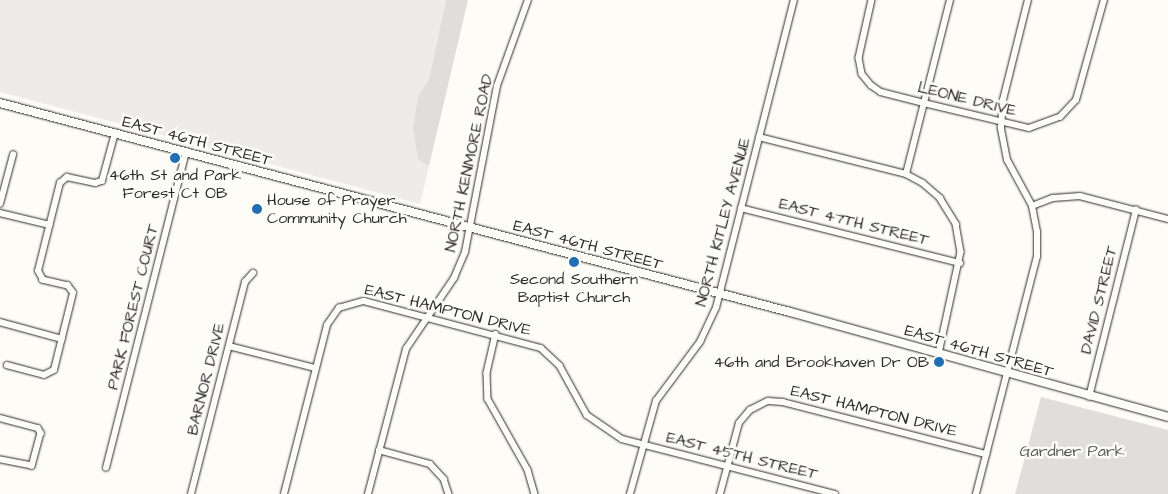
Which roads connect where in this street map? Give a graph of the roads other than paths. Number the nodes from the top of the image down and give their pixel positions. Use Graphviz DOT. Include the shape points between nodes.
graph roads {
  1 [pos="528,0"];
  2 [pos="794,0"];
  3 [pos="872,0"];
  4 [pos="950,0"];
  5 [pos="1028,0"];
  6 [pos="1104,0"];
  7 [pos="0,102"];
  8 [pos="924,103"];
  9 [pos="1001,123"];
  10 [pos="116,133"];
  11 [pos="759,136"];
  12 [pos="186,152"];
  13 [pos="13,155"];
  14 [pos="906,174"];
  15 [pos="1,192"];
  16 [pos="0,204"];
  17 [pos="1032,206"];
  18 [pos="741,208"];
  19 [pos="1136,210"];
  20 [pos="0,213"];
  21 [pos="1168,219"];
  22 [pos="50,225"];
  23 [pos="472,228"];
  24 [pos="960,263"];
  25 [pos="253,273"];
  26 [pos="720,294"];
  27 [pos="426,316"];
  28 [pos="0,322"];
  29 [pos="496,334"];
  30 [pos="62,339"];
  31 [pos="229,346"];
  32 [pos="939,354"];
  33 [pos="8,365"];
  34 [pos="315,368"];
  35 [pos="1009,375"];
  36 [pos="1089,396"];
  37 [pos="1168,417"];
  38 [pos="0,418"];
  39 [pos="642,445"];
  40 [pos="379,450"];
  41 [pos="986,454"];
  42 [pos="0,460"];
  43 [pos="727,466"];
  44 [pos="106,468"];
  45 [pos="806,486"];
  46 [pos="191,494"];
  47 [pos="284,494"];
  48 [pos="368,494"];
  49 [pos="449,494"];
  50 [pos="535,494"];
  51 [pos="630,494"];
  52 [pos="720,494"];
  53 [pos="804,494"];
  54 [pos="835,494"];
  55 [pos="976,494"];
  1 -- 23 [label="street, NORTH KENMORE ROAD" via="497,86"];
  2 -- 11 [label="street, NORTH KITLEY AVENUE"];
  3 -- 8 [label="street, LEONE DRIVE" via="859,55 864,77 881,92"];
  4 -- 8 [label="street"];
  5 -- 9 [label="street" via="1004,95"];
  6 -- 9 [label="street, LEONE DRIVE" via="1082,87 1069,109 1038,126"];
  7 -- 10 [label="main road, EAST 46TH STREET"];
  8 -- 9 [label="street, LEONE DRIVE"];
  8 -- 14 [label="street"];
  9 -- 17 [label="street" via="1005,155"];
  10 -- 12 [label="main road, EAST 46TH STREET"];
  10 -- 22 [label="street" via="103,178 95,183 71,177 64,179"];
  11 -- 14 [label="street"];
  11 -- 18 [label="street, NORTH KITLEY AVENUE"];
  12 -- 23 [label="main road, EAST 46TH STREET"];
  12 -- 44 [label="street, PARK FOREST COURT"];
  13 -- 15 [label="street"];
  14 -- 24 [label="street" via="932,190 950,212 960,241"];
  15 -- 16 [label="street"];
  17 -- 19 [label="street" via="1071,196"];
  17 -- 35 [label="street" via="1037,257"];
  18 -- 24 [label="street, EAST 47TH STREET"];
  18 -- 26 [label="street, NORTH KITLEY AVENUE"];
  19 -- 21 [label="street"];
  19 -- 36 [label="street, DAVID STREET"];
  20 -- 22 [label="street"];
  22 -- 30 [label="street" via="38,273 43,280 68,286 72,291"];
  23 -- 26 [label="main road, EAST 46TH STREET"];
  23 -- 27 [label="street, NORTH KENMORE ROAD" via="456,273"];
  24 -- 32 [label="street"];
  25 -- 31 [label="street, BARNOR DRIVE" via="245,282"];
  26 -- 32 [label="main road, EAST 46TH STREET"];
  26 -- 39 [label="street, NORTH KITLEY AVENUE" via="704,335 658,396"];
  27 -- 29 [label="street, EAST HAMPTON DRIVE"];
  27 -- 34 [label="street, EAST HAMPTON DRIVE" via="367,301 352,302 339,308 328,322"];
  27 -- 40 [label="street, NORTH KENMORE ROAD" via="404,355"];
  28 -- 30 [label="street"];
  29 -- 39 [label="street, EAST HAMPTON DRIVE" via="531,343 548,353 560,366 577,402 593,421 609,433"];
  29 -- 50 [label="street" via="487,373 488,399 528,470"];
  30 -- 33 [label="street" via="50,374"];
  31 -- 34 [label="street"];
  31 -- 46 [label="street, BARNOR DRIVE"];
  32 -- 35 [label="main road, EAST 46TH STREET"];
  34 -- 47 [label="street"];
  35 -- 36 [label="main road, EAST 46TH STREET"];
  35 -- 41 [label="street"];
  36 -- 37 [label="main road, EAST 46TH STREET"];
  38 -- 42 [label="street" via="41,431 32,466"];
  39 -- 43 [label="street, EAST 45TH STREET"];
  39 -- 51 [label="street, NORTH KITLEY AVENUE"];
  40 -- 48 [label="street, NORTH KENMORE ROAD"];
  40 -- 49 [label="street" via="430,464 444,478"];
  41 -- 43 [label="street, EAST HAMPTON DRIVE" via="768,401 754,407 739,423"];
  41 -- 55 [label="street"];
  43 -- 45 [label="street, EAST 45TH STREET"];
  43 -- 52 [label="street"];
  45 -- 53 [label="street"];
  45 -- 54 [label="street, EAST 45TH STREET"];
}
